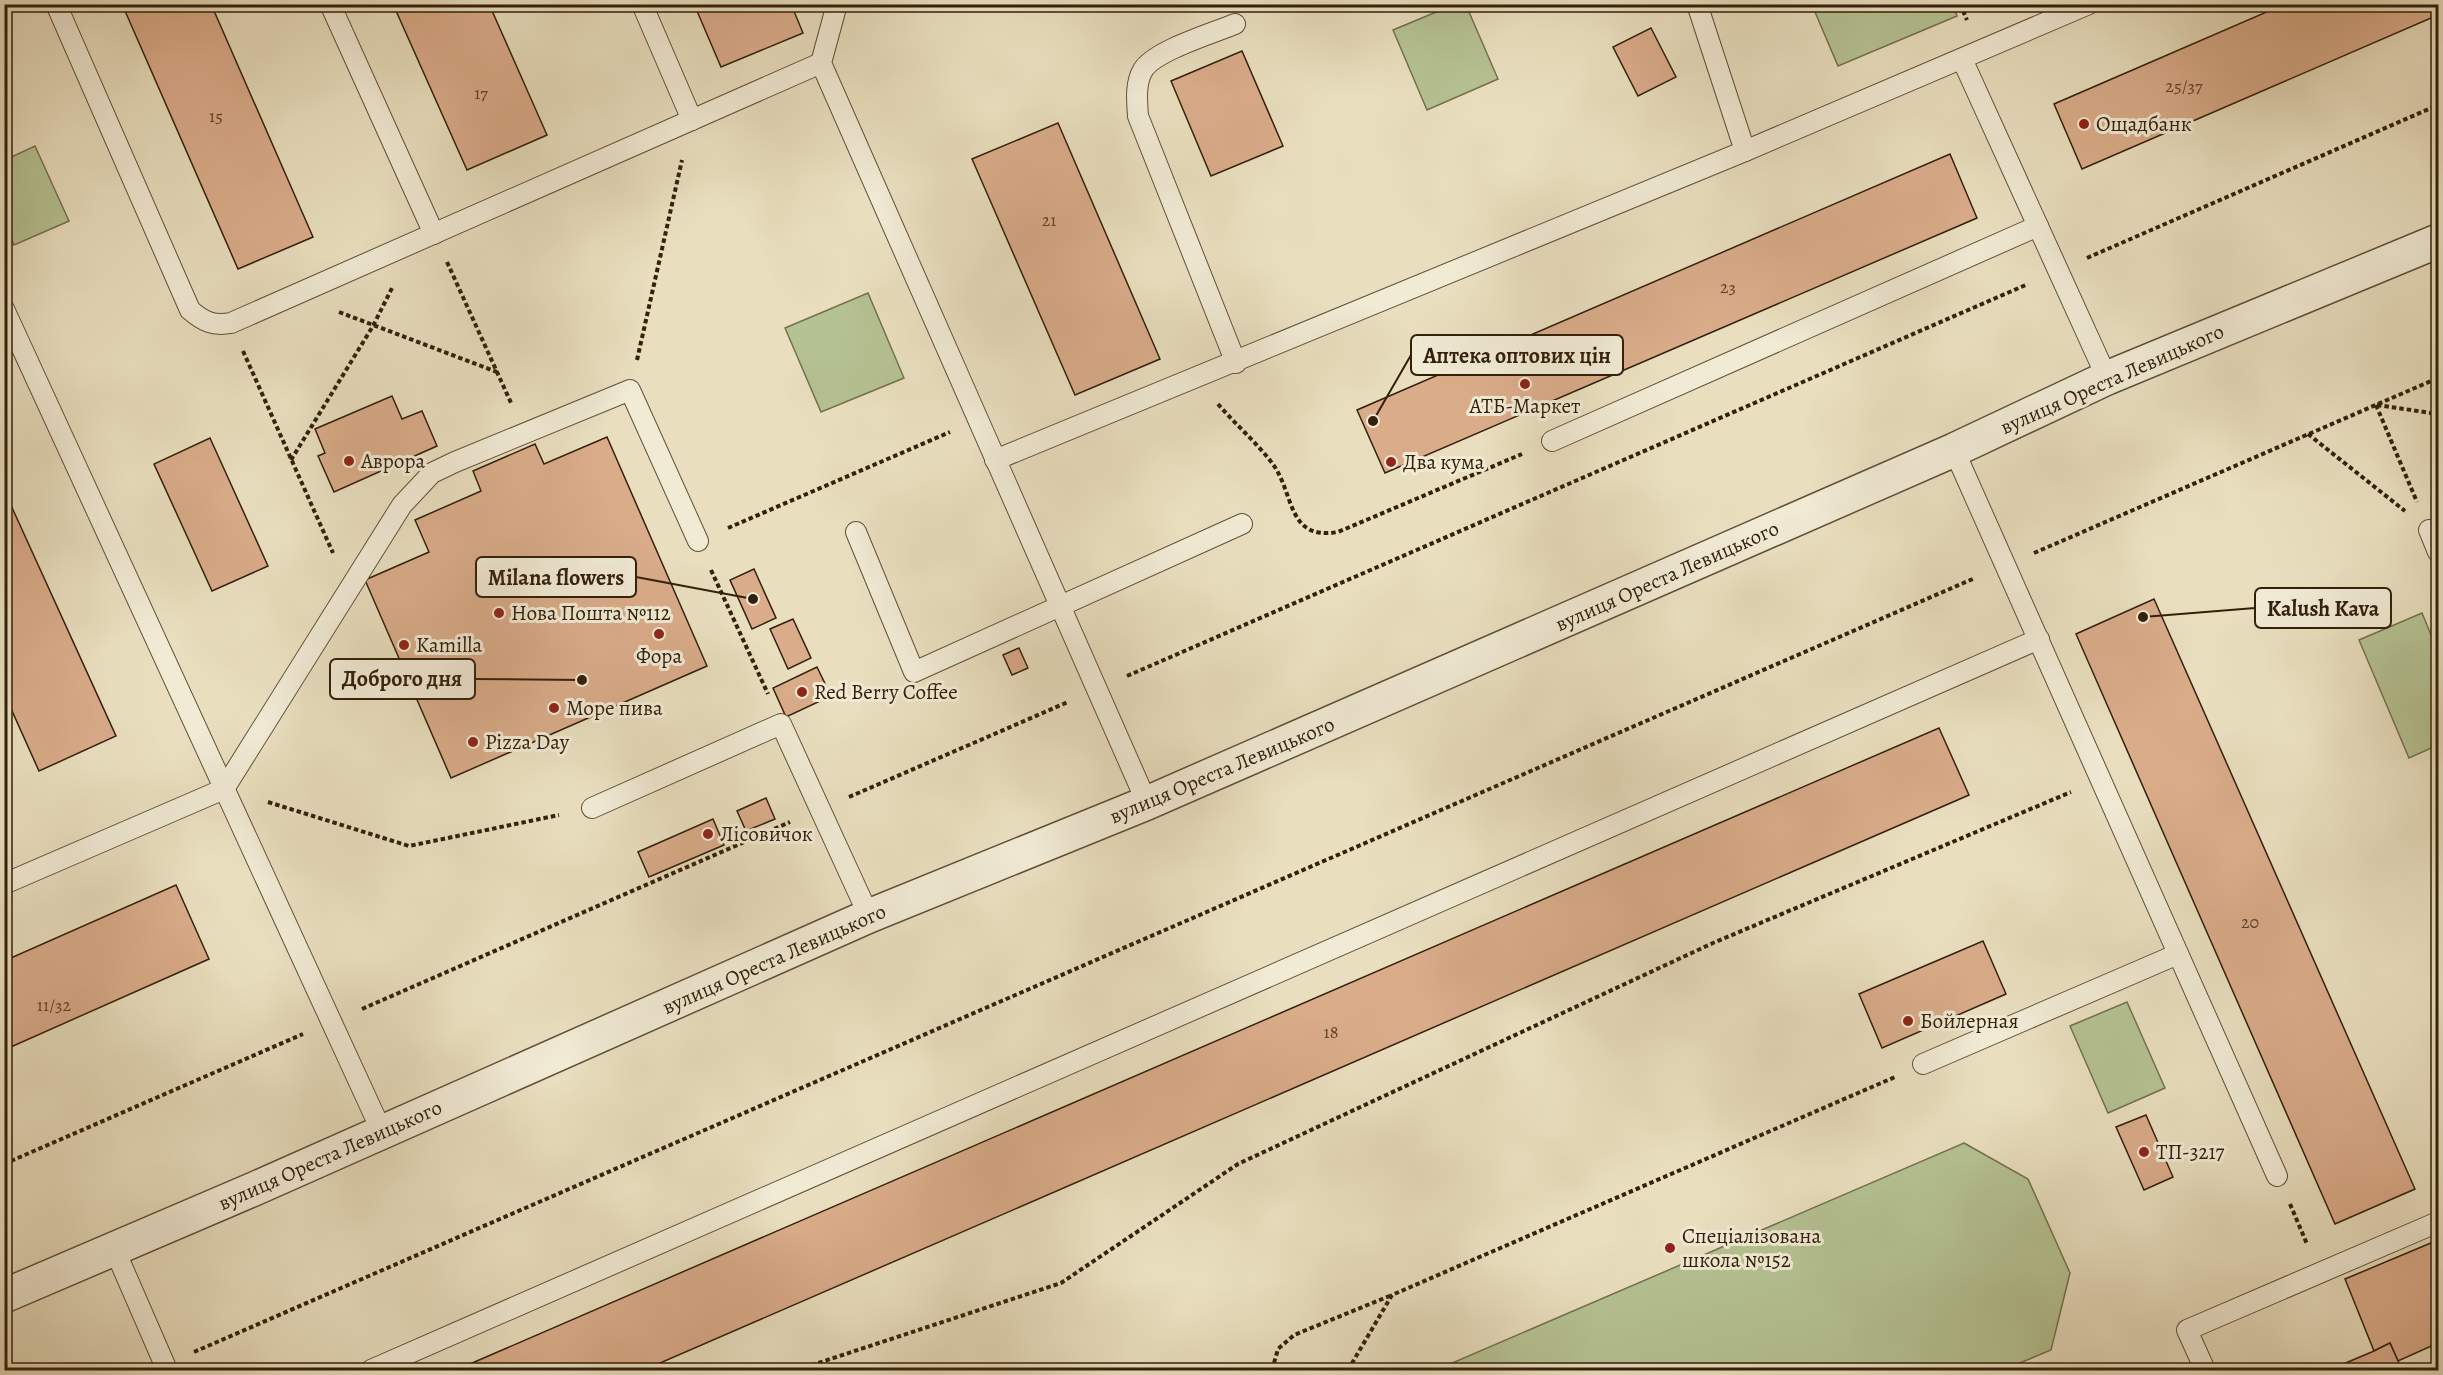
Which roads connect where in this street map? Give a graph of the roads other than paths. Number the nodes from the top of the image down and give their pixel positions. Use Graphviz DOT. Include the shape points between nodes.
graph roads {
  1 [pos="56,4"];
  2 [pos="330,4"];
  3 [pos="642,4"];
  4 [pos="837,4"];
  5 [pos="1697,4"];
  6 [pos="2089,4"];
  7 [pos="1235,24"];
  8 [pos="1962,59"];
  9 [pos="821,63"];
  10 [pos="692,120"];
  11 [pos="1745,151"];
  12 [pos="2038,226"];
  13 [pos="434,234"];
  14 [pos="2439,241"];
  15 [pos="4,309"];
  16 [pos="1236,363"];
  17 [pos="2107,378"];
  18 [pos="1552,441"];
  19 [pos="1954,450"];
  20 [pos="995,459"];
  21 [pos="1242,524"];
  22 [pos="2429,530"];
  23 [pos="856,532"];
  24 [pos="698,541"];
  25 [pos="2439,552"];
  26 [pos="2039,639"];
  27 [pos="224,789"];
  28 [pos="1147,803"];
  29 [pos="592,808"];
  30 [pos="4,884"];
  31 [pos="869,916"];
  32 [pos="2178,954"];
  33 [pos="1923,1064"];
  34 [pos="382,1132"];
  35 [pos="2277,1176"];
  36 [pos="2439,1222"];
  37 [pos="114,1248"];
  38 [pos="4,1296"];
  39 [pos="166,1368"];
  40 [pos="371,1371"];
  41 [pos="2205,1371"];
  1 -- 13 [label="lane" via="190,310 202,320 216,326 231,323"];
  2 -- 13 [label="lane"];
  3 -- 10 [label="lane"];
  4 -- 9 [label="lane"];
  5 -- 11 [label="lane"];
  6 -- 8 [label="lane"];
  7 -- 16 [label="lane" via="1166,52 1143,70 1137,93 1138,116"];
  8 -- 11 [label="lane"];
  8 -- 12 [label="lane"];
  9 -- 10 [label="lane"];
  9 -- 20 [label="lane"];
  10 -- 13 [label="lane"];
  11 -- 16 [label="lane"];
  12 -- 17 [label="lane"];
  12 -- 18 [label="lane"];
  14 -- 17 [label="street, вулиця Ореста Левицького"];
  15 -- 27 [label="lane"];
  16 -- 20 [label="lane"];
  17 -- 19 [label="street, вулиця Ореста Левицького"];
  19 -- 26 [label="lane"];
  19 -- 28 [label="street, вулиця Ореста Левицького"];
  20 -- 28 [label="lane"];
  21 -- 23 [label="lane" via="914,672"];
  22 -- 25 [label="lane"];
  24 -- 27 [label="lane" via="630,390 432,473 402,505"];
  26 -- 32 [label="lane"];
  26 -- 40 [label="lane"];
  27 -- 30 [label="lane"];
  27 -- 34 [label="lane"];
  28 -- 31 [label="street, вулиця Ореста Левицького"];
  29 -- 31 [label="lane" via="781,724"];
  31 -- 34 [label="street, вулиця Ореста Левицького"];
  32 -- 33 [label="lane"];
  32 -- 35 [label="lane"];
  34 -- 37 [label="street, вулиця Ореста Левицького"];
  36 -- 41 [label="lane" via="2187,1330"];
  37 -- 38 [label="street, вулиця Ореста Левицького"];
  37 -- 39 [label="lane"];
}
